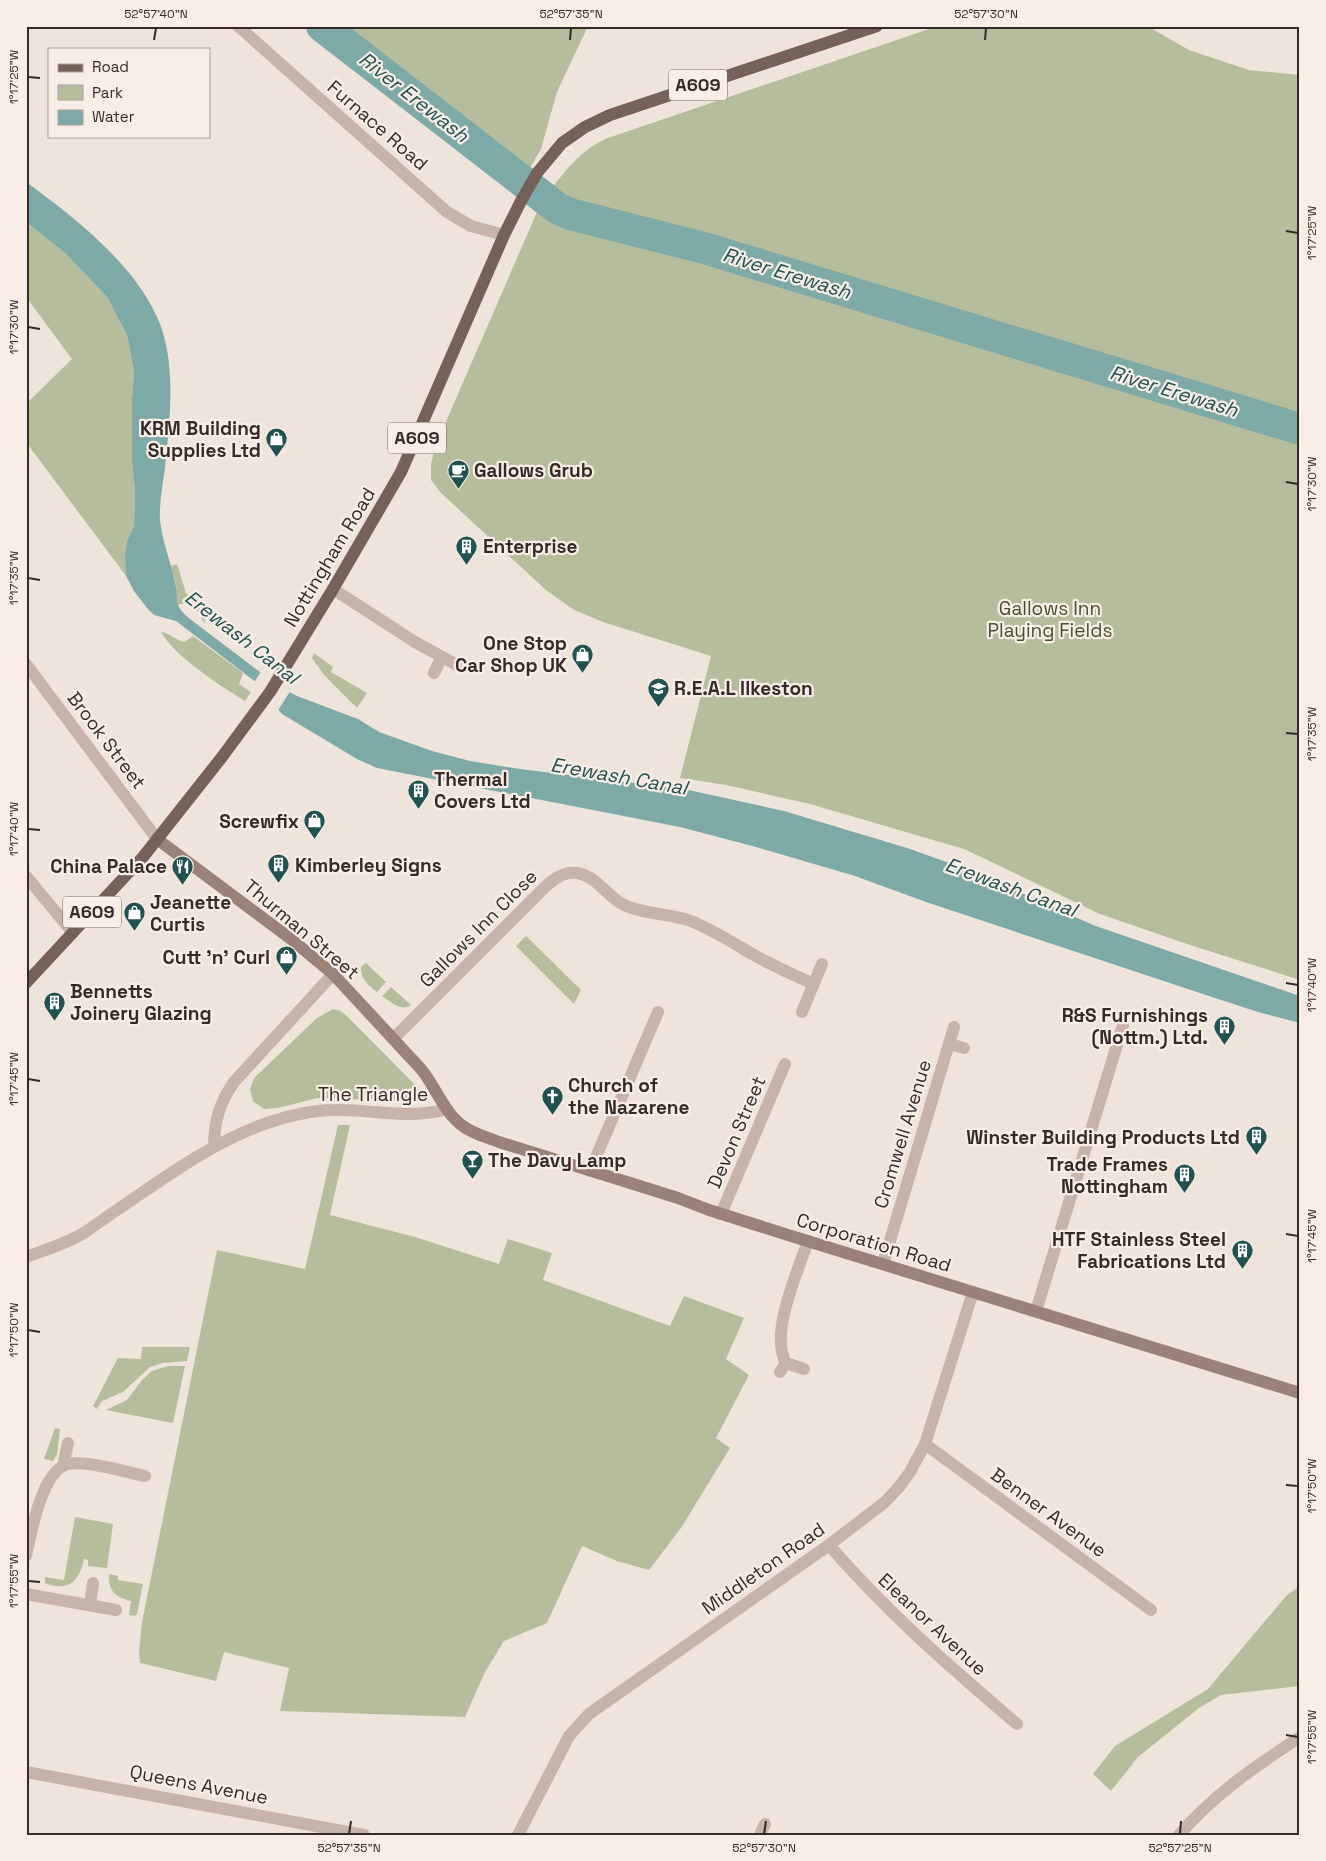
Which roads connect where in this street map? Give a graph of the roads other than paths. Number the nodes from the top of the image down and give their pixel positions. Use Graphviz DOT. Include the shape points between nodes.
graph roads {
  1 [pos="238,26"];
  2 [pos="877,26"];
  3 [pos="504,235"];
  4 [pos="333,589"];
  5 [pos="442,657"];
  6 [pos="26,664"];
  7 [pos="457,665"];
  8 [pos="434,672"];
  9 [pos="157,839"];
  10 [pos="26,876"];
  11 [pos="73,932"];
  12 [pos="822,964"];
  13 [pos="333,974"];
  14 [pos="26,984"];
  15 [pos="814,984"];
  16 [pos="658,1012"];
  17 [pos="802,1012"];
  18 [pos="1123,1025"];
  19 [pos="954,1027"];
  20 [pos="393,1039"];
  21 [pos="949,1044"];
  22 [pos="964,1048"];
  23 [pos="785,1064"];
  24 [pos="447,1109"];
  25 [pos="214,1146"];
  26 [pos="590,1171"];
  27 [pos="721,1214"];
  28 [pos="808,1241"];
  29 [pos="26,1257"];
  30 [pos="883,1264"];
  31 [pos="973,1292"];
  32 [pos="1036,1311"];
  33 [pos="804,1369"];
  34 [pos="1300,1393"];
  35 [pos="68,1443"];
  36 [pos="925,1444"];
  37 [pos="63,1466"];
  38 [pos="145,1476"];
  39 [pos="829,1545"];
  40 [pos="26,1556"];
  41 [pos="93,1582"];
  42 [pos="26,1594"];
  43 [pos="90,1605"];
  44 [pos="116,1610"];
  45 [pos="1151,1610"];
  46 [pos="1017,1724"];
  47 [pos="1300,1736"];
  48 [pos="26,1772"];
  49 [pos="364,1835"];
  50 [pos="518,1835"];
  51 [pos="1179,1835"];
  1 -- 3 [label="street, Furnace Road" via="447,212 471,226"];
  2 -- 3 [label="main road, Nottingham Road / A609" via="603,118 570,136 538,173"];
  3 -- 4 [label="main road, Nottingham Road / A609" via="407,460"];
  4 -- 5 [label="street"];
  4 -- 9 [label="main road, Nottingham Road / A609" via="260,706"];
  5 -- 7 [label="street"];
  5 -- 8 [label="street"];
  6 -- 9 [label="street, Brook Street"];
  9 -- 11 [label="main road, Nottingham Road / A609"];
  9 -- 13 [label="street, Thurman Street"];
  10 -- 11 [label="street"];
  11 -- 14 [label="main road, Nottingham Road / A609"];
  12 -- 15 [label="street"];
  13 -- 20 [label="street, Thurman Street"];
  13 -- 25 [label="street" via="234,1082 219,1108"];
  15 -- 17 [label="street"];
  15 -- 20 [label="street, Gallows Inn Close" via="696,924 624,906 592,879 570,873 558,876 541,891"];
  16 -- 26 [label="street"];
  18 -- 32 [label="street"];
  19 -- 21 [label="street, Cromwell Avenue"];
  20 -- 24 [label="street, Thurman Street" via="429,1079"];
  21 -- 22 [label="street, Cromwell Avenue"];
  21 -- 30 [label="street, Cromwell Avenue"];
  23 -- 27 [label="street, Devon Street"];
  24 -- 25 [label="street, The Triangle" via="416,1115 321,1110 266,1124"];
  24 -- 26 [label="street, Corporation Road" via="463,1126 478,1134"];
  25 -- 29 [label="street, The Triangle" via="84,1233"];
  26 -- 27 [label="street, Corporation Road"];
  27 -- 28 [label="street, Corporation Road"];
  28 -- 30 [label="street, Corporation Road"];
  28 -- 33 [label="street" via="782,1320 781,1347 783,1368"];
  30 -- 31 [label="street, Corporation Road"];
  31 -- 32 [label="street, Corporation Road"];
  31 -- 36 [label="street, Middleton Road"];
  32 -- 34 [label="street, Corporation Road"];
  35 -- 37 [label="street"];
  36 -- 39 [label="street, Middleton Road" via="910,1472 884,1502"];
  36 -- 45 [label="street, Benner Avenue"];
  37 -- 38 [label="street" via="80,1464"];
  37 -- 40 [label="street" via="51,1477 43,1493"];
  39 -- 46 [label="street, Eleanor Avenue" via="883,1604 964,1680"];
  39 -- 50 [label="street, Middleton Road" via="589,1714 569,1736"];
  41 -- 43 [label="street"];
  42 -- 43 [label="street"];
  43 -- 44 [label="street"];
  47 -- 51 [label="street" via="1262,1761 1219,1796"];
  48 -- 49 [label="street, Queens Avenue"];
}
